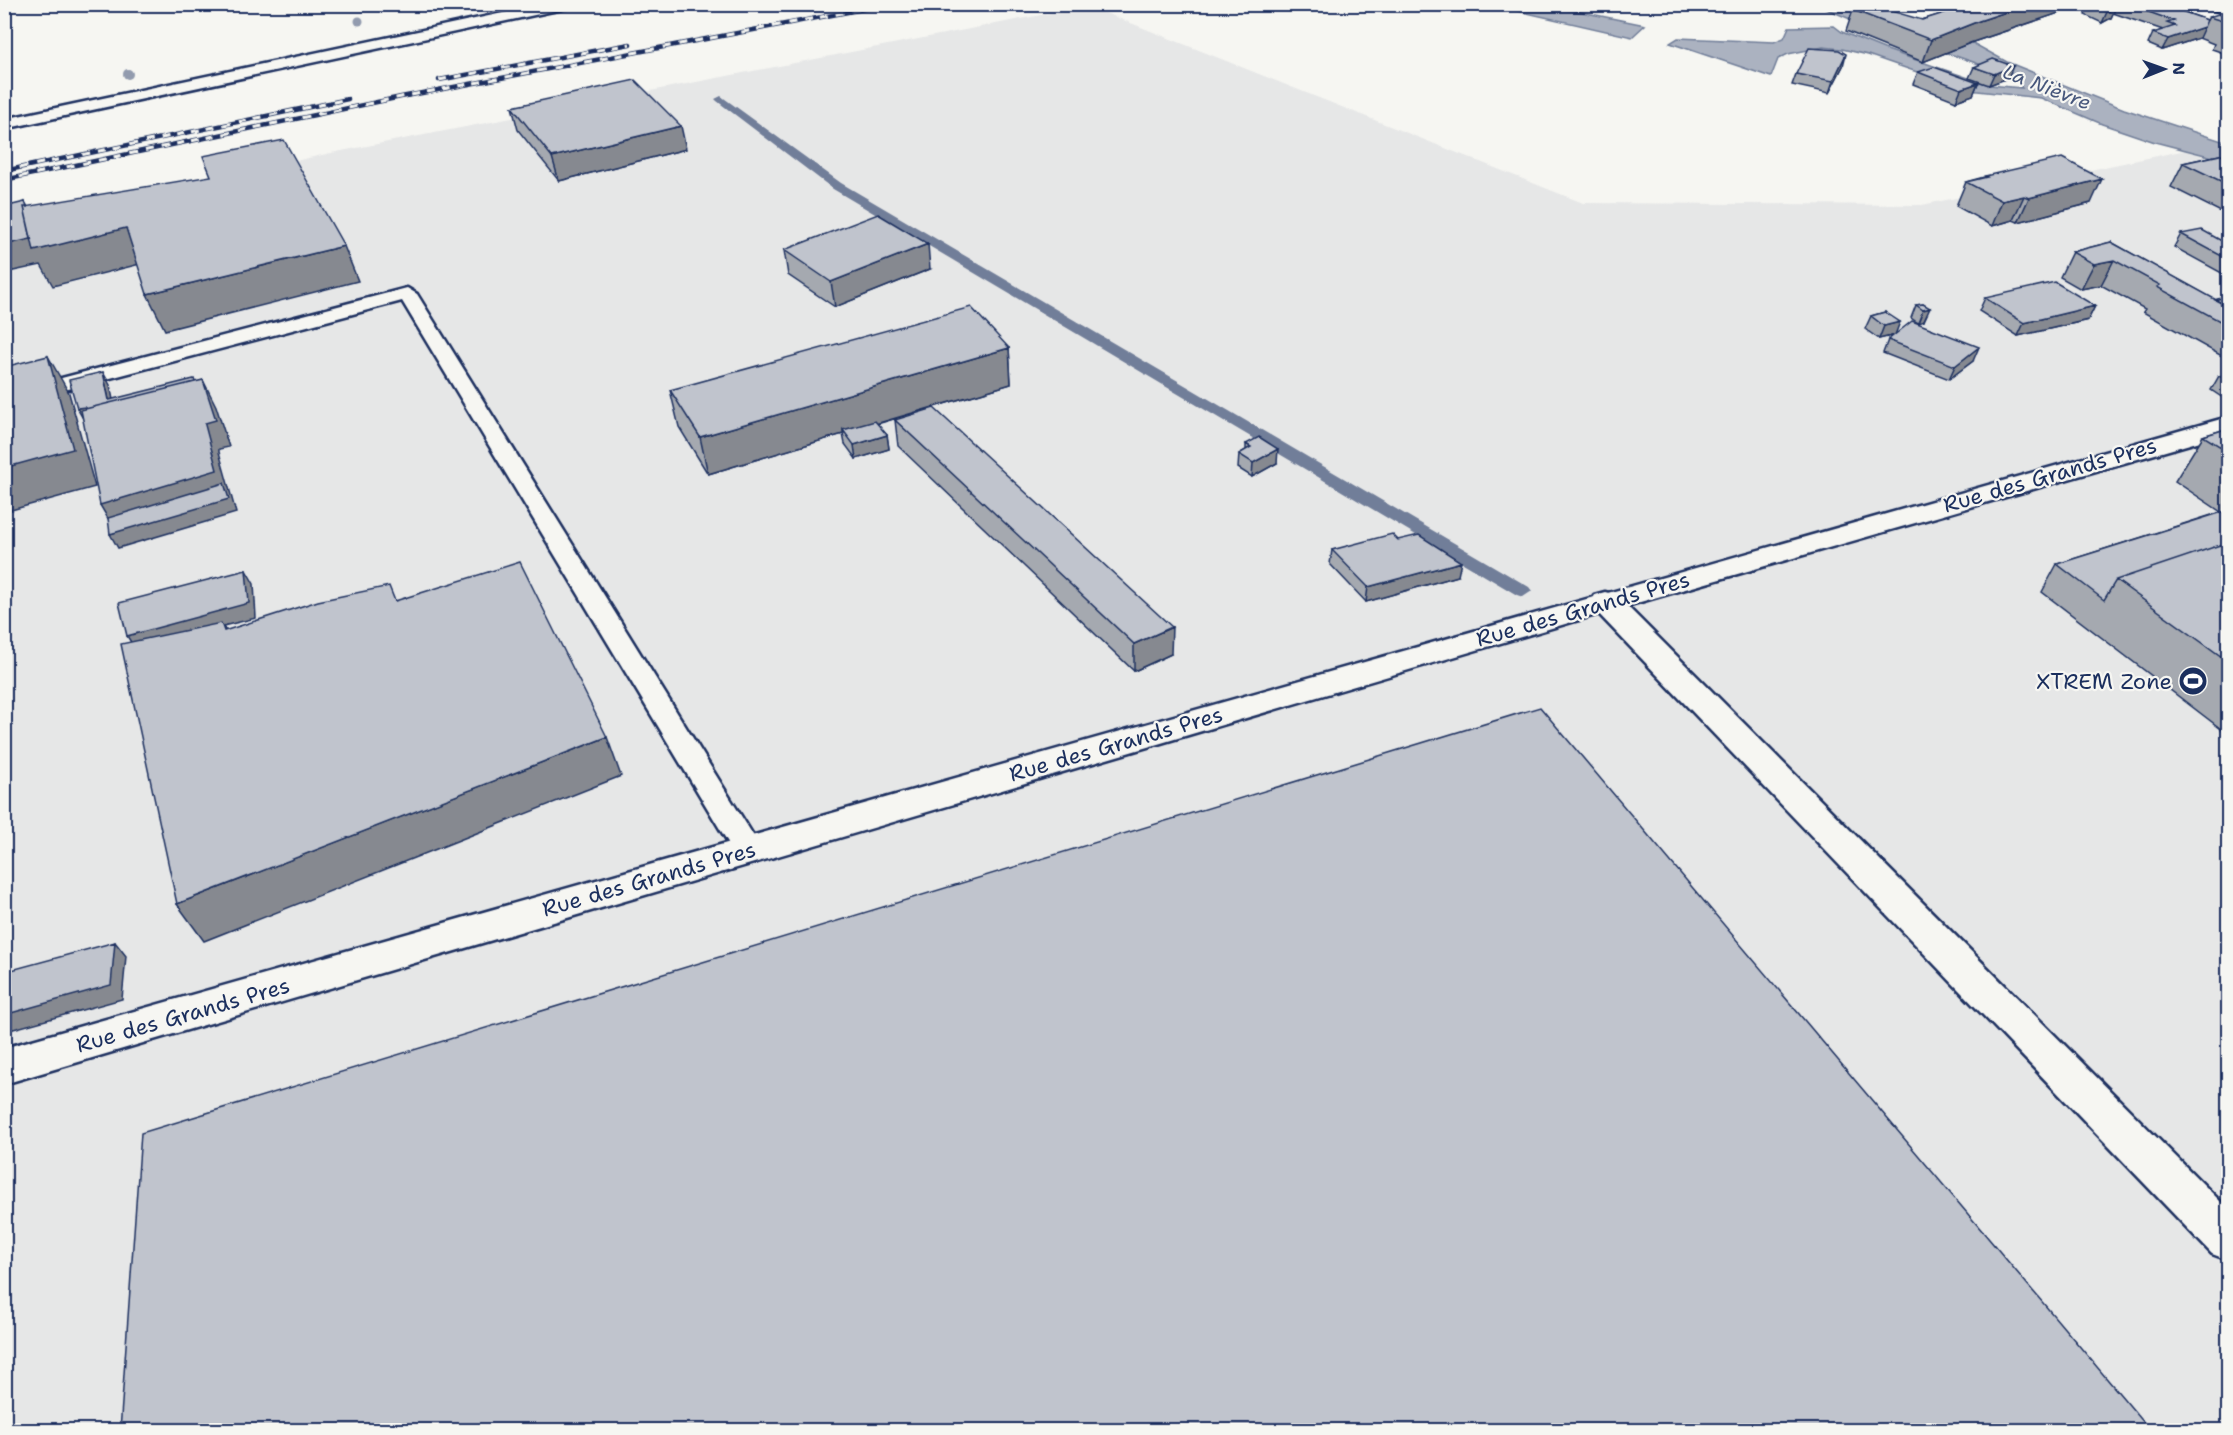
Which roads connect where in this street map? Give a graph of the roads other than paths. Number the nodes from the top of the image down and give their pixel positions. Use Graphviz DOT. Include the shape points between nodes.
graph roads {
  1 [pos="567,4"];
  2 [pos="2171,4"];
  3 [pos="2229,23"];
  4 [pos="4,124"];
  5 [pos="4,400"];
  6 [pos="2229,425"];
  7 [pos="1605,602"];
  8 [pos="748,851"];
  9 [pos="4,1066"];
  10 [pos="2229,1239"];
  1 -- 4 [label="lane"];
  2 -- 3 [label="street"];
  5 -- 8 [label="lane" via="407,294"];
  6 -- 7 [label="street, Rue des Grands Pres"];
  7 -- 8 [label="street, Rue des Grands Pres"];
  7 -- 10 [label="street"];
  8 -- 9 [label="street, Rue des Grands Pres"];
}
